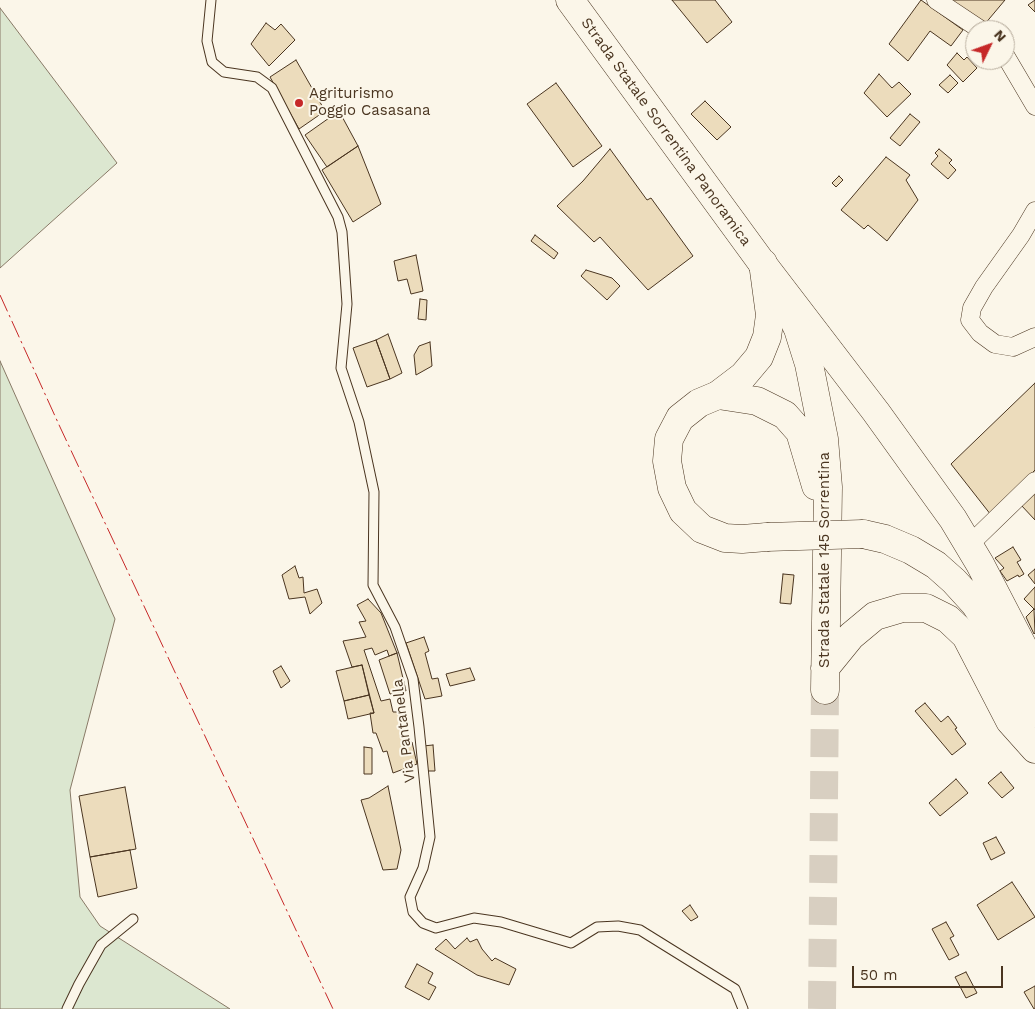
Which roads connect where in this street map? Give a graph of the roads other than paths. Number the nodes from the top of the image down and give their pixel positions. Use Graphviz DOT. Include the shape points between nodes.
graph roads {
  1 [pos="211,0"];
  2 [pos="570,0"];
  3 [pos="936,0"];
  4 [pos="966,20"];
  5 [pos="1014,70"];
  6 [pos="1035,106"];
  7 [pos="1035,210"];
  8 [pos="762,263"];
  9 [pos="1035,337"];
  10 [pos="718,395"];
  11 [pos="1035,481"];
  12 [pos="827,524"];
  13 [pos="969,545"];
  14 [pos="1035,670"];
  15 [pos="1035,714"];
  16 [pos="1035,749"];
  17 [pos="133,919"];
  18 [pos="67,1009"];
  19 [pos="743,1009"];
  1 -- 19 [label="lane, Via Pantanella" via="207,41 212,62 224,72 257,77 272,88 338,217 342,232 347,304 341,368 359,422 374,492 373,585 395,628 414,678 430,837 423,868 410,897 413,912 423,923 436,928 474,918 501,922 571,944 597,927 640,930 735,989"];
  2 -- 8 [label="main road, Strada Statale Sorrentina Panoramica"];
  3 -- 4 [label="street"];
  5 -- 6 [label="street"];
  7 -- 9 [label="street" via="984,287 972,308 970,320 980,333 996,344 1012,347"];
  8 -- 10 [label="main road" via="770,315 767,337 760,357 743,376"];
  8 -- 12 [label="main road, Strada Statale 145 Sorrentina" via="798,329 809,364 824,439"];
  8 -- 13 [label="main road" via="876,412"];
  10 -- 12 [label="main road" via="757,401 785,415 800,432"];
  10 -- 15 [label="main road, bridge" via="699,403 680,418 669,439 667,460 672,488 683,511 702,529 725,538 863,534 911,550 936,565 975,604 994,633"];
  11 -- 13 [label="street"];
  12 -- 16 [label="main road, Strada Statale 145 Sorrentina" via="825,679 851,636 875,616 902,608 926,608 948,619 966,636 1010,721"];
  13 -- 14 [label="main road"];
  17 -- 18 [label="lane" via="101,944"];
}
